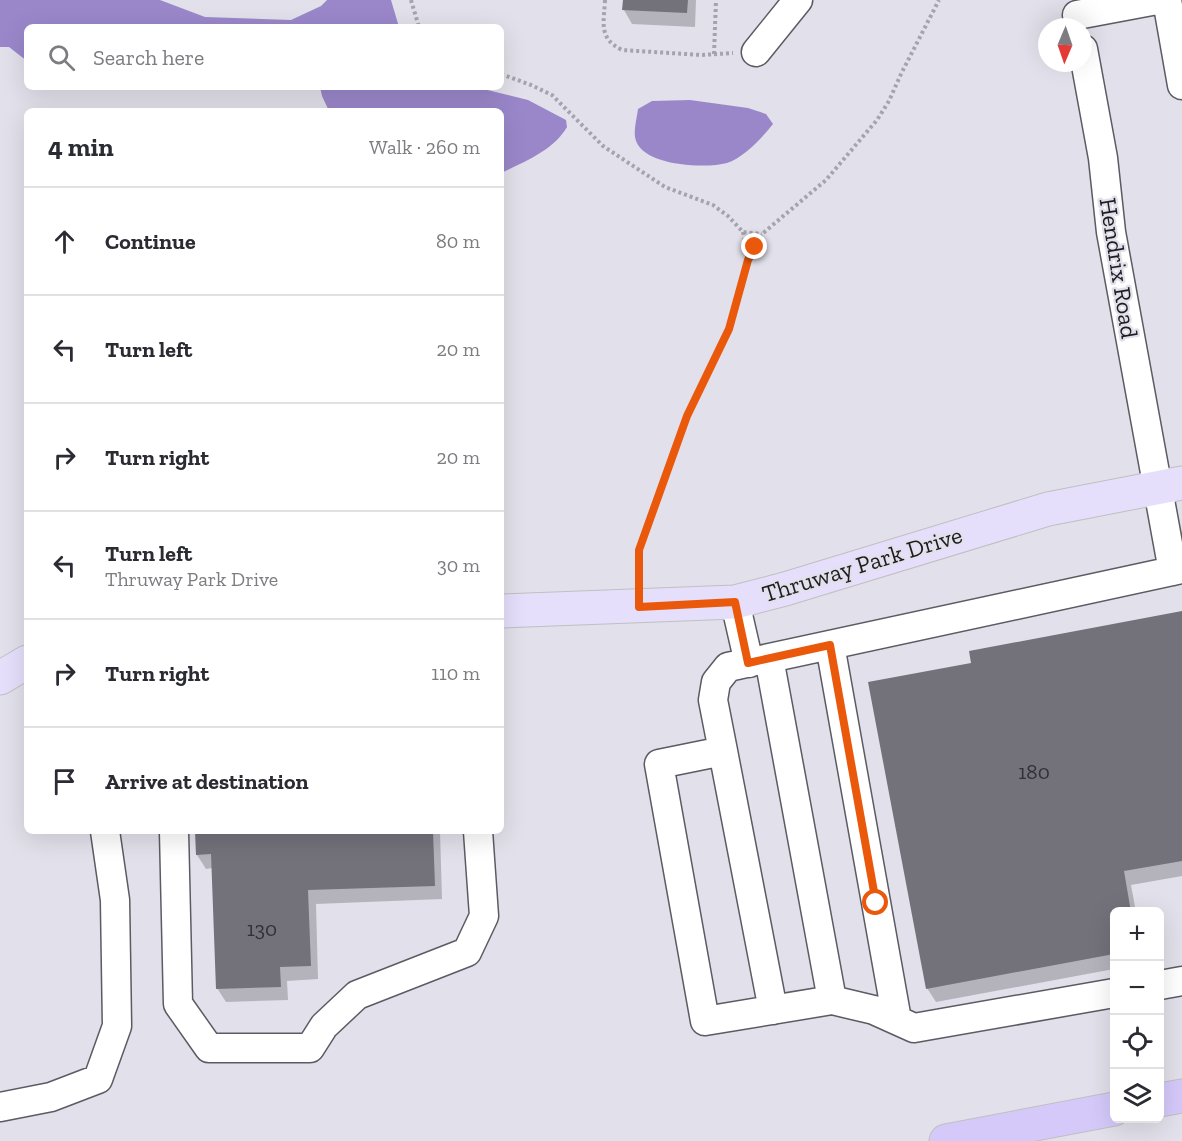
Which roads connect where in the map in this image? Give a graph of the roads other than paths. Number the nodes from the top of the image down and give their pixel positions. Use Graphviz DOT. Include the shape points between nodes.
graph roads {
  1 [pos="798,0"];
  2 [pos="1157,0"];
  3 [pos="1167,0"];
  4 [pos="1077,14"];
  5 [pos="1178,33"];
  6 [pos="756,52"];
  7 [pos="1087,72"];
  8 [pos="1182,85"];
  9 [pos="1170,486"];
  10 [pos="1178,570"];
  11 [pos="735,602"];
  12 [pos="504,611"];
  13 [pos="830,645"];
  14 [pos="759,661"];
  15 [pos="24,664"];
  16 [pos="0,678"];
  17 [pos="723,751"];
  18 [pos="105,834"];
  19 [pos="174,834"];
  20 [pos="478,834"];
  21 [pos="1182,981"];
  22 [pos="1164,984"];
  23 [pos="1110,994"];
  24 [pos="832,1000"];
  25 [pos="772,1010"];
  26 [pos="897,1020"];
  27 [pos="1182,1096"];
  28 [pos="1164,1099"];
  29 [pos="0,1107"];
  30 [pos="1110,1109"];
  31 [pos="946,1141"];
  1 -- 6 [label="street"];
  2 -- 4 [label="street"];
  3 -- 5 [label="street"];
  5 -- 8 [label="street"];
  7 -- 9 [label="street, Hendrix Road" via="1111,232"];
  9 -- 10 [label="street, Hendrix Road"];
  9 -- 11 [label="main road, Thruway Park Drive" via="1048,509"];
  10 -- 13 [label="street"];
  11 -- 12 [label="main road, Thruway Park Drive"];
  11 -- 14 [label="street"];
  13 -- 14 [label="street"];
  13 -- 26 [label="street"];
  14 -- 17 [label="street" via="728,667 716,682 712,700"];
  14 -- 24 [label="street"];
  15 -- 16 [label="main road"];
  17 -- 25 [label="street"];
  17 -- 25 [label="street" via="659,764 705,1022"];
  18 -- 29 [label="street" via="115,900 117,1026 99,1078 51,1097"];
  19 -- 20 [label="street" via="178,1004 209,1048 310,1048 324,1026 357,995 467,952 484,916"];
  21 -- 22 [label="street"];
  23 -- 26 [label="street" via="914,1028"];
  24 -- 25 [label="street"];
  24 -- 26 [label="street"];
  27 -- 28 [label="highway"];
  30 -- 31 [label="highway"];
}
